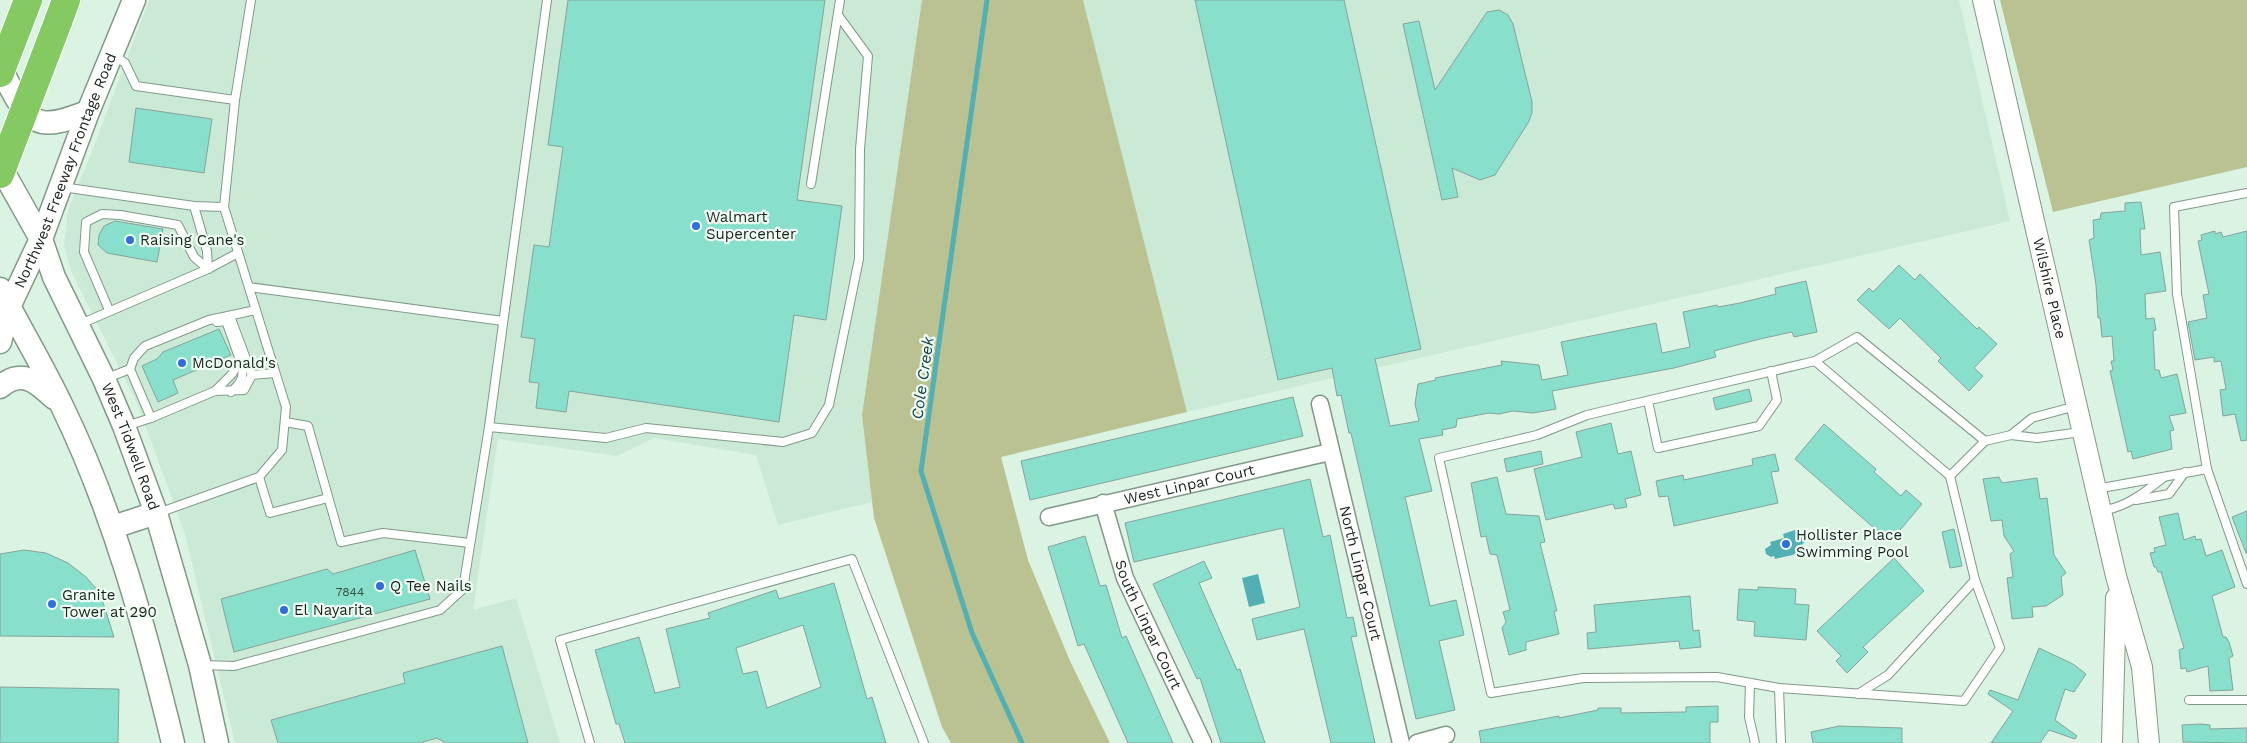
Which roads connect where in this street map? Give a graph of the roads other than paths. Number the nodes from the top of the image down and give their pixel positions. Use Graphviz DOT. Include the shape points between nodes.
graph roads {
  1 [pos="28,0"];
  2 [pos="134,0"];
  3 [pos="251,0"];
  4 [pos="547,0"];
  5 [pos="840,0"];
  6 [pos="1983,0"];
  7 [pos="62,11"];
  8 [pos="838,15"];
  9 [pos="112,53"];
  10 [pos="0,66"];
  11 [pos="0,72"];
  12 [pos="235,100"];
  13 [pos="88,112"];
  14 [pos="0,166"];
  15 [pos="0,174"];
  16 [pos="811,184"];
  17 [pos="60,186"];
  18 [pos="2247,193"];
  19 [pos="194,206"];
  20 [pos="224,207"];
  21 [pos="41,238"];
  22 [pos="238,253"];
  23 [pos="208,269"];
  24 [pos="249,287"];
  25 [pos="5,298"];
  26 [pos="109,310"];
  27 [pos="256,310"];
  28 [pos="230,316"];
  29 [pos="503,321"];
  30 [pos="78,325"];
  31 [pos="0,342"];
  32 [pos="134,358"];
  33 [pos="240,360"];
  34 [pos="1814,361"];
  35 [pos="130,369"];
  36 [pos="1771,371"];
  37 [pos="275,373"];
  38 [pos="252,376"];
  39 [pos="104,379"];
  40 [pos="0,387"];
  41 [pos="215,391"];
  42 [pos="231,392"];
  43 [pos="1648,400"];
  44 [pos="1320,404"];
  45 [pos="62,406"];
  46 [pos="2077,406"];
  47 [pos="151,418"];
  48 [pos="285,422"];
  49 [pos="124,426"];
  50 [pos="489,428"];
  51 [pos="2083,432"];
  52 [pos="2011,435"];
  53 [pos="1985,441"];
  54 [pos="1330,452"];
  55 [pos="2207,469"];
  56 [pos="2184,472"];
  57 [pos="1950,476"];
  58 [pos="2166,476"];
  59 [pos="259,477"];
  60 [pos="2096,489"];
  61 [pos="328,498"];
  62 [pos="2134,500"];
  63 [pos="1103,503"];
  64 [pos="2101,511"];
  65 [pos="156,513"];
  66 [pos="1049,517"];
  67 [pos="113,527"];
  68 [pos="470,543"];
  69 [pos="2116,576"];
  70 [pos="1975,580"];
  71 [pos="2247,584"];
  72 [pos="200,665"];
  73 [pos="1750,683"];
  74 [pos="1779,688"];
  75 [pos="1858,694"];
  76 [pos="2189,700"];
  77 [pos="2247,700"];
  78 [pos="1446,735"];
  79 [pos="173,743"];
  80 [pos="217,743"];
  81 [pos="590,743"];
  82 [pos="924,743"];
  83 [pos="1203,743"];
  84 [pos="1401,743"];
  85 [pos="1417,743"];
  86 [pos="1755,743"];
  87 [pos="1781,743"];
  88 [pos="2112,743"];
  89 [pos="2149,743"];
  1 -- 11 [label="highway, bridge"];
  2 -- 9 [label="main road, Northwest Freeway Frontage Road"];
  3 -- 12 [label="lane"];
  4 -- 29 [label="lane"];
  5 -- 8 [label="lane"];
  6 -- 46 [label="street, Wilshire Place"];
  7 -- 15 [label="highway, bridge"];
  8 -- 16 [label="lane"];
  8 -- 50 [label="lane" via="868,56 860,149 859,259 829,405 812,432 783,442 646,428 606,438"];
  9 -- 12 [label="lane" via="125,62 136,86"];
  9 -- 13 [label="main road, Northwest Freeway Frontage Road"];
  10 -- 13 [label="main road" via="21,106 40,122 56,122"];
  12 -- 20 [label="lane"];
  13 -- 17 [label="main road, Northwest Freeway Frontage Road"];
  14 -- 21 [label="main road, West Tidwell Road"];
  17 -- 19 [label="lane"];
  17 -- 21 [label="main road, Northwest Freeway Frontage Road"];
  18 -- 55 [label="lane" via="2174,207 2177,294"];
  19 -- 20 [label="lane"];
  19 -- 23 [label="lane" via="207,251"];
  20 -- 22 [label="lane"];
  21 -- 25 [label="main road, Northwest Freeway Frontage Road"];
  21 -- 30 [label="main road, West Tidwell Road" via="54,277"];
  22 -- 23 [label="lane"];
  22 -- 24 [label="lane"];
  23 -- 26 [label="lane"];
  23 -- 26 [label="lane" via="194,257 178,225 102,214 86,222 84,252"];
  24 -- 27 [label="lane"];
  24 -- 29 [label="lane"];
  25 -- 31 [label="main road, Northwest Freeway Frontage Road"];
  25 -- 45 [label="main road"];
  26 -- 30 [label="lane"];
  27 -- 28 [label="lane"];
  27 -- 37 [label="lane"];
  28 -- 32 [label="lane" via="209,320 145,346"];
  28 -- 38 [label="lane"];
  29 -- 50 [label="lane"];
  30 -- 39 [label="main road, West Tidwell Road"];
  32 -- 33 [label="lane" via="155,346 226,321"];
  32 -- 35 [label="lane"];
  33 -- 41 [label="lane" via="232,374"];
  33 -- 42 [label="lane" via="244,373 241,383"];
  34 -- 36 [label="lane"];
  34 -- 53 [label="lane" via="1856,337"];
  34 -- 57 [label="lane"];
  35 -- 39 [label="lane"];
  35 -- 47 [label="lane"];
  36 -- 43 [label="lane"];
  36 -- 43 [label="lane" via="1777,400 1759,426 1658,448"];
  37 -- 38 [label="lane"];
  37 -- 48 [label="lane" via="286,407"];
  38 -- 42 [label="lane" via="244,390"];
  39 -- 49 [label="main road, West Tidwell Road"];
  40 -- 45 [label="main road" via="17,378 37,381"];
  41 -- 42 [label="lane"];
  41 -- 47 [label="lane"];
  43 -- 73 [label="lane" via="1587,415 1537,435 1439,458 1491,693 1583,678 1717,678"];
  44 -- 54 [label="street, North Linpar Court"];
  45 -- 67 [label="main road"];
  46 -- 51 [label="street, Wilshire Place"];
  46 -- 52 [label="lane" via="2032,418"];
  47 -- 49 [label="lane"];
  48 -- 59 [label="lane" via="282,450"];
  48 -- 61 [label="lane" via="308,426"];
  49 -- 65 [label="main road, West Tidwell Road"];
  50 -- 68 [label="lane"];
  51 -- 52 [label="lane" via="2037,438"];
  51 -- 60 [label="street, Wilshire Place"];
  52 -- 53 [label="lane"];
  53 -- 57 [label="lane"];
  54 -- 63 [label="street, West Linpar Court"];
  54 -- 84 [label="street, North Linpar Court"];
  55 -- 56 [label="lane"];
  55 -- 71 [label="lane"];
  56 -- 58 [label="lane"];
  56 -- 62 [label="lane" via="2168,494"];
  57 -- 70 [label="lane"];
  58 -- 60 [label="lane"];
  58 -- 62 [label="lane"];
  59 -- 61 [label="lane" via="270,513"];
  59 -- 65 [label="lane"];
  60 -- 64 [label="street, Wilshire Place"];
  61 -- 68 [label="lane" via="341,542 383,533"];
  62 -- 64 [label="lane" via="2118,508"];
  63 -- 66 [label="street, West Linpar Court"];
  63 -- 83 [label="street, South Linpar Court" via="1125,578"];
  64 -- 69 [label="street, Wilshire Place"];
  65 -- 67 [label="main road"];
  65 -- 72 [label="main road, West Tidwell Road"];
  67 -- 79 [label="main road"];
  68 -- 72 [label="lane" via="463,589 440,610 234,666"];
  69 -- 88 [label="street, Wilshire Place"];
  69 -- 89 [label="street, Wilshire Place" via="2142,667"];
  70 -- 75 [label="lane" via="1888,675"];
  70 -- 75 [label="lane" via="2000,648 1964,701"];
  72 -- 80 [label="main road, West Tidwell Road"];
  73 -- 74 [label="lane"];
  73 -- 86 [label="lane" via="1749,717"];
  74 -- 75 [label="lane"];
  74 -- 87 [label="lane"];
  76 -- 77 [label="lane"];
  78 -- 85 [label="street"];
  81 -- 82 [label="lane" via="560,640 852,559"];
}
